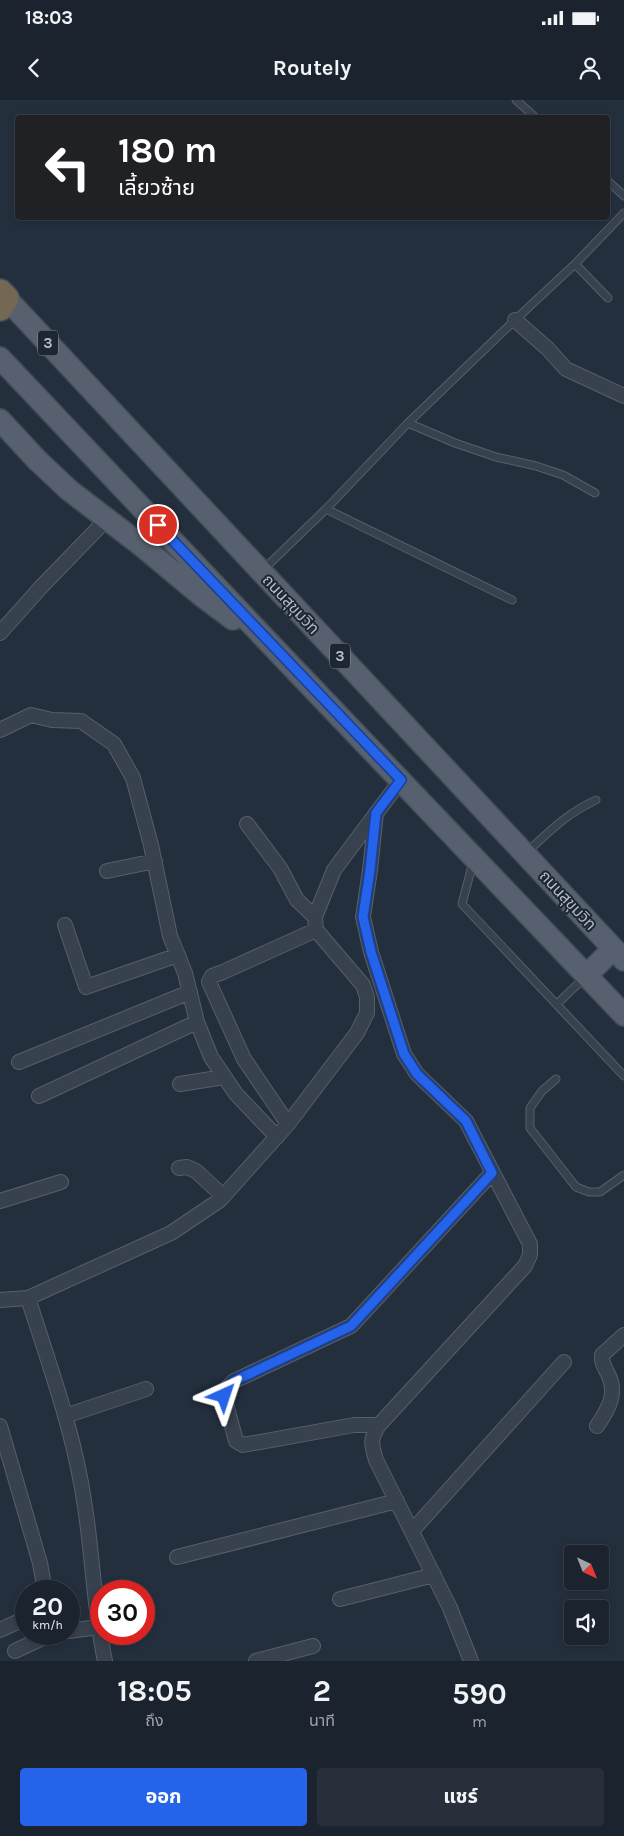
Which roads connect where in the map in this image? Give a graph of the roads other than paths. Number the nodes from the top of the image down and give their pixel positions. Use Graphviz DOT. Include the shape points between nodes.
graph roads {
  1 [pos="516,100"];
  2 [pos="533,115"];
  3 [pos="610,183"];
  4 [pos="624,196"];
  5 [pos="624,213"];
  6 [pos="575,264"];
  7 [pos="608,298"];
  8 [pos="2,299"];
  9 [pos="515,320"];
  10 [pos="0,358"];
  11 [pos="624,396"];
  12 [pos="0,420"];
  13 [pos="408,424"];
  14 [pos="595,493"];
  15 [pos="326,509"];
  16 [pos="107,519"];
  17 [pos="261,572"];
  18 [pos="512,600"];
  19 [pos="0,633"];
  20 [pos="276,650"];
  21 [pos="0,730"];
  22 [pos="401,780"];
  23 [pos="596,800"];
  24 [pos="376,813"];
  25 [pos="247,824"];
  26 [pos="525,855"];
  27 [pos="474,857"];
  28 [pos="155,861"];
  29 [pos="107,871"];
  30 [pos="315,923"];
  31 [pos="65,924"];
  32 [pos="619,954"];
  33 [pos="178,955"];
  34 [pos="587,975"];
  35 [pos="190,992"];
  36 [pos="557,1004"];
  37 [pos="624,1015"];
  38 [pos="197,1022"];
  39 [pos="19,1062"];
  40 [pos="624,1076"];
  41 [pos="224,1077"];
  42 [pos="556,1079"];
  43 [pos="180,1084"];
  44 [pos="39,1096"];
  45 [pos="288,1124"];
  46 [pos="277,1137"];
  47 [pos="179,1168"];
  48 [pos="492,1173"];
  49 [pos="624,1176"];
  50 [pos="62,1182"];
  51 [pos="224,1196"];
  52 [pos="0,1201"];
  53 [pos="28,1298"];
  54 [pos="0,1300"];
  55 [pos="624,1334"];
  56 [pos="564,1362"];
  57 [pos="146,1389"];
  58 [pos="65,1416"];
  59 [pos="379,1425"];
  60 [pos="0,1426"];
  61 [pos="597,1426"];
  62 [pos="397,1501"];
  63 [pos="412,1531"];
  64 [pos="177,1558"];
  65 [pos="434,1575"];
  66 [pos="43,1580"];
  67 [pos="93,1580"];
  68 [pos="340,1599"];
  69 [pos="15,1623"];
  70 [pos="0,1630"];
  71 [pos="28,1645"];
  72 [pos="102,1645"];
  73 [pos="313,1646"];
  74 [pos="15,1651"];
  75 [pos="105,1661"];
  76 [pos="256,1661"];
  77 [pos="471,1661"];
  1 -- 2 [label="lane"];
  3 -- 4 [label="lane"];
  5 -- 6 [label="lane"];
  6 -- 7 [label="lane"];
  6 -- 9 [label="lane"];
  8 -- 17 [label="main road, ถนนสุขุมวิท / 3"];
  9 -- 11 [label="street" via="566,369"];
  9 -- 13 [label="lane"];
  10 -- 20 [label="main road"];
  12 -- 16 [label="main road" via="69,490"];
  13 -- 14 [label="lane" via="496,457 563,475"];
  13 -- 15 [label="lane"];
  15 -- 17 [label="lane"];
  15 -- 18 [label="lane"];
  16 -- 19 [label="street"];
  16 -- 20 [label="main road" via="202,596"];
  17 -- 26 [label="main road, ถนนสุขุมวิท / 3"];
  20 -- 22 [label="main road"];
  21 -- 28 [label="street" via="31,715 81,721 114,744 133,778"];
  22 -- 24 [label="street"];
  22 -- 27 [label="main road"];
  23 -- 26 [label="lane" via="564,818"];
  24 -- 30 [label="street" via="334,870"];
  24 -- 48 [label="street" via="363,917 396,1031 404,1054 417,1074 466,1121"];
  25 -- 30 [label="street" via="268,850 297,900"];
  26 -- 32 [label="main road, ถนนสุขุมวิท / 3"];
  27 -- 34 [label="main road"];
  27 -- 36 [label="lane" via="462,904"];
  28 -- 29 [label="street"];
  28 -- 33 [label="street" via="170,936"];
  30 -- 45 [label="street" via="363,985 367,1013 357,1032"];
  30 -- 45 [label="street" via="212,976 210,982 244,1059"];
  31 -- 33 [label="street" via="86,988"];
  32 -- 34 [label="main road"];
  33 -- 35 [label="street"];
  34 -- 36 [label="lane"];
  34 -- 37 [label="main road"];
  35 -- 38 [label="street"];
  35 -- 39 [label="street"];
  36 -- 40 [label="lane"];
  38 -- 41 [label="street" via="211,1057"];
  38 -- 44 [label="street"];
  41 -- 43 [label="street"];
  41 -- 46 [label="street"];
  42 -- 49 [label="lane" via="530,1108 530,1128 576,1187 600,1192"];
  45 -- 46 [label="street"];
  46 -- 51 [label="street"];
  47 -- 51 [label="street" via="196,1171"];
  48 -- 59 [label="street" via="528,1239 530,1255 516,1278"];
  48 -- 59 [label="street" via="351,1326 234,1381 224,1396 236,1441 243,1446 354,1425"];
  50 -- 52 [label="street"];
  51 -- 53 [label="street" via="171,1233"];
  53 -- 54 [label="street"];
  53 -- 58 [label="street"];
  55 -- 61 [label="street" via="602,1355 601,1360 612,1381 612,1396 608,1410"];
  56 -- 63 [label="street"];
  57 -- 58 [label="street"];
  58 -- 67 [label="street" via="86,1507"];
  59 -- 62 [label="street" via="372,1436 372,1446"];
  60 -- 66 [label="street"];
  62 -- 63 [label="street"];
  62 -- 64 [label="street"];
  63 -- 65 [label="street"];
  65 -- 68 [label="street"];
  65 -- 77 [label="street"];
  69 -- 70 [label="street"];
  71 -- 74 [label="street"];
  72 -- 75 [label="street"];
  73 -- 76 [label="street"];
}
